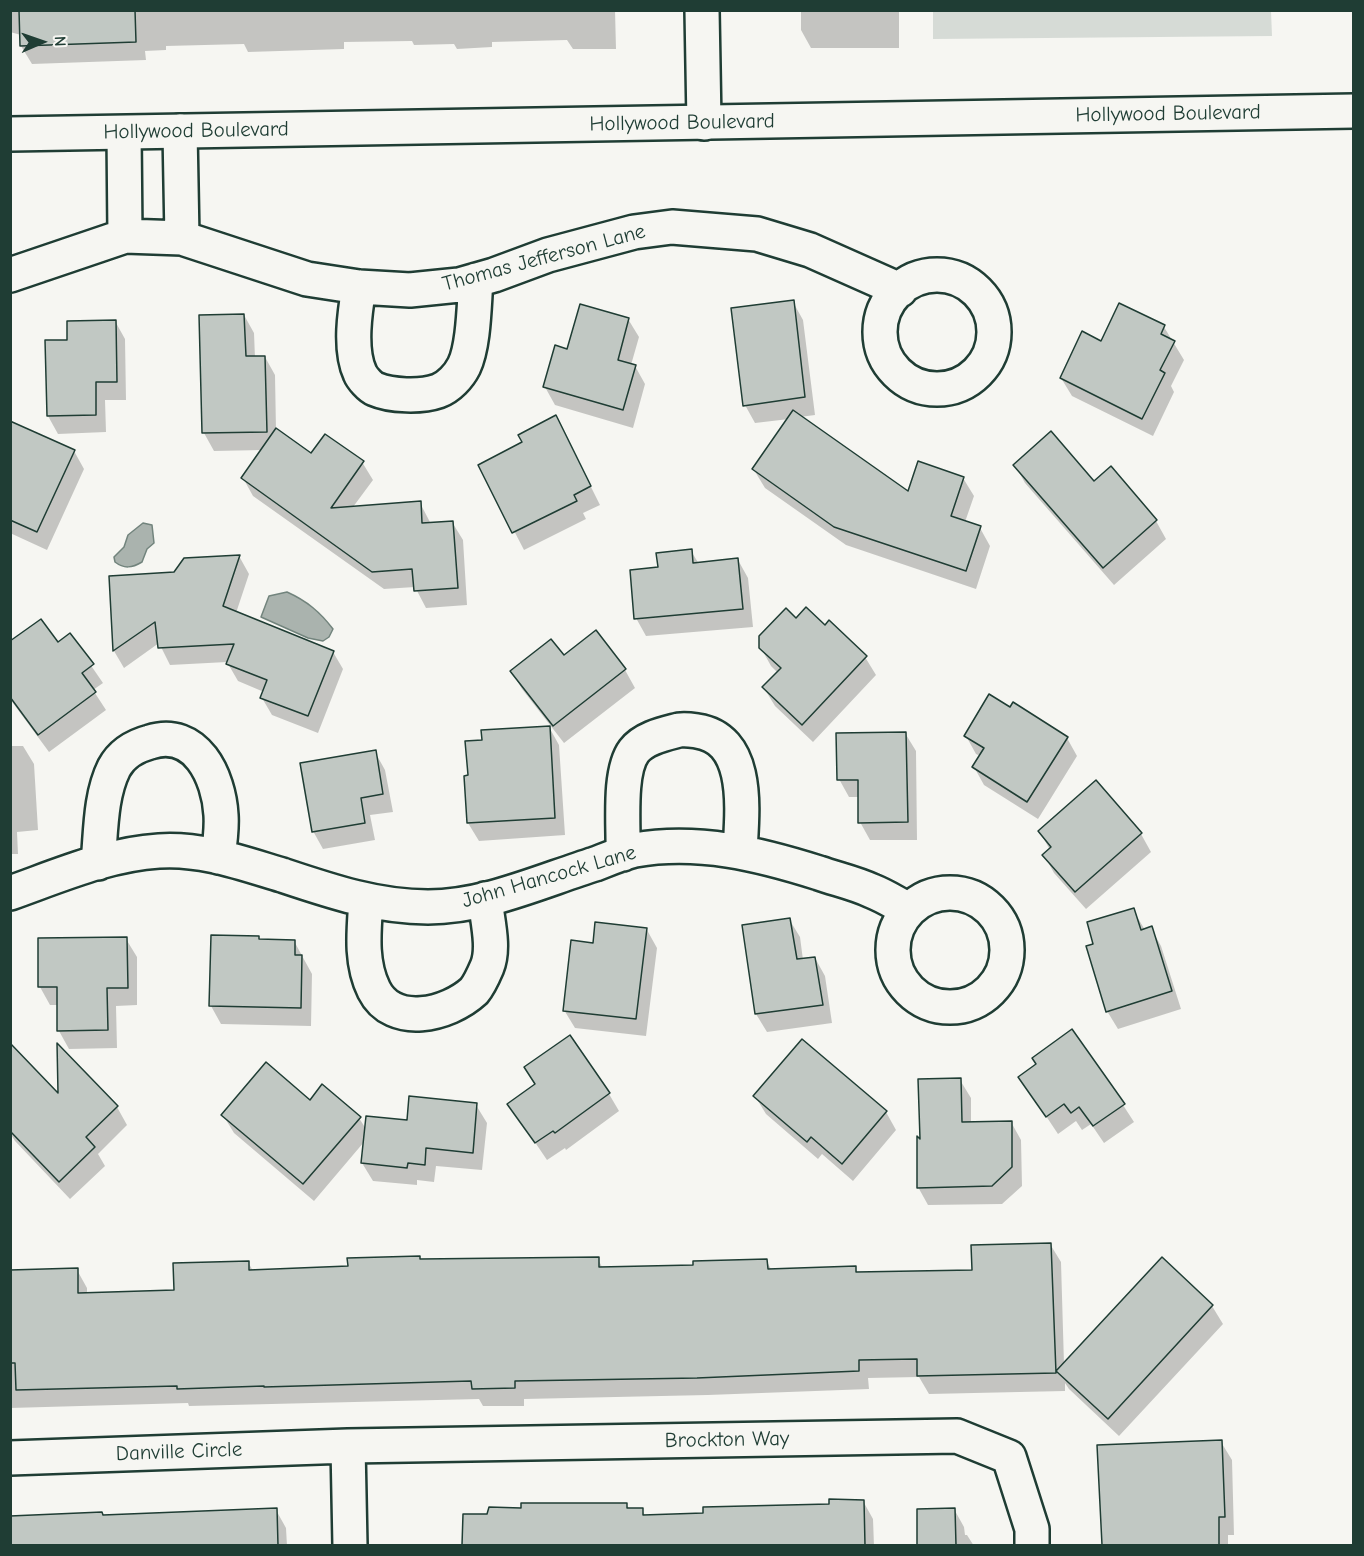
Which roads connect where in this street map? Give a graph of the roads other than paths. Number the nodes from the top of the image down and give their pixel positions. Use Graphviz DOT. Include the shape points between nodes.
graph roads {
  1 [pos="702,10"];
  2 [pos="1353,111"];
  3 [pos="704,123"];
  4 [pos="180,131"];
  5 [pos="124,133"];
  6 [pos="10,134"];
  7 [pos="125,236"];
  8 [pos="182,238"];
  9 [pos="10,275"];
  10 [pos="476,280"];
  11 [pos="359,287"];
  12 [pos="900,290"];
  13 [pos="741,851"];
  14 [pos="624,854"];
  15 [pos="218,857"];
  16 [pos="98,863"];
  17 [pos="10,893"];
  18 [pos="485,899"];
  19 [pos="366,900"];
  20 [pos="909,910"];
  21 [pos="348,1446"];
  22 [pos="10,1458"];
  23 [pos="350,1545"];
  24 [pos="1032,1545"];
  1 -- 3 [label="street"];
  2 -- 3 [label="street, Hollywood Boulevard"];
  3 -- 4 [label="street, Hollywood Boulevard"];
  4 -- 5 [label="street, Hollywood Boulevard"];
  4 -- 8 [label="street"];
  5 -- 6 [label="street, Hollywood Boulevard"];
  5 -- 7 [label="street"];
  7 -- 8 [label="street, Thomas Jefferson Lane"];
  7 -- 9 [label="street, Thomas Jefferson Lane"];
  8 -- 11 [label="street, Thomas Jefferson Lane" via="308,279"];
  10 -- 11 [label="street, Thomas Jefferson Lane" via="411,290"];
  10 -- 11 [label="street" via="471,338 464,366 452,383 438,391 417,394 396,395 372,389 360,373 353,323"];
  10 -- 12 [label="street, Thomas Jefferson Lane" via="548,255 634,232 672,227 757,234 810,250"];
  13 -- 14 [label="street, John Hancock Lane" via="670,847"];
  13 -- 14 [label="street" via="741,798 732,754 722,741 707,732 685,729 650,740 634,751 626,769"];
  13 -- 20 [label="street, John Hancock Lane" via="872,890"];
  14 -- 18 [label="street, John Hancock Lane"];
  15 -- 16 [label="street, John Hancock Lane" via="159,851"];
  15 -- 16 [label="street" via="221,814 209,768 194,749 177,739 159,739 125,753 114,768 105,795"];
  15 -- 19 [label="street, John Hancock Lane"];
  16 -- 17 [label="street, John Hancock Lane"];
  18 -- 19 [label="street, John Hancock Lane" via="429,907 383,905"];
  18 -- 19 [label="street" via="488,965 475,990 444,1009 424,1014 406,1014 387,1006 375,992 364,951"];
  21 -- 22 [label="street, Danville Circle"];
  21 -- 23 [label="street"];
  21 -- 24 [label="street, Brockton Way" via="957,1436 1009,1457 1032,1529"];
}
